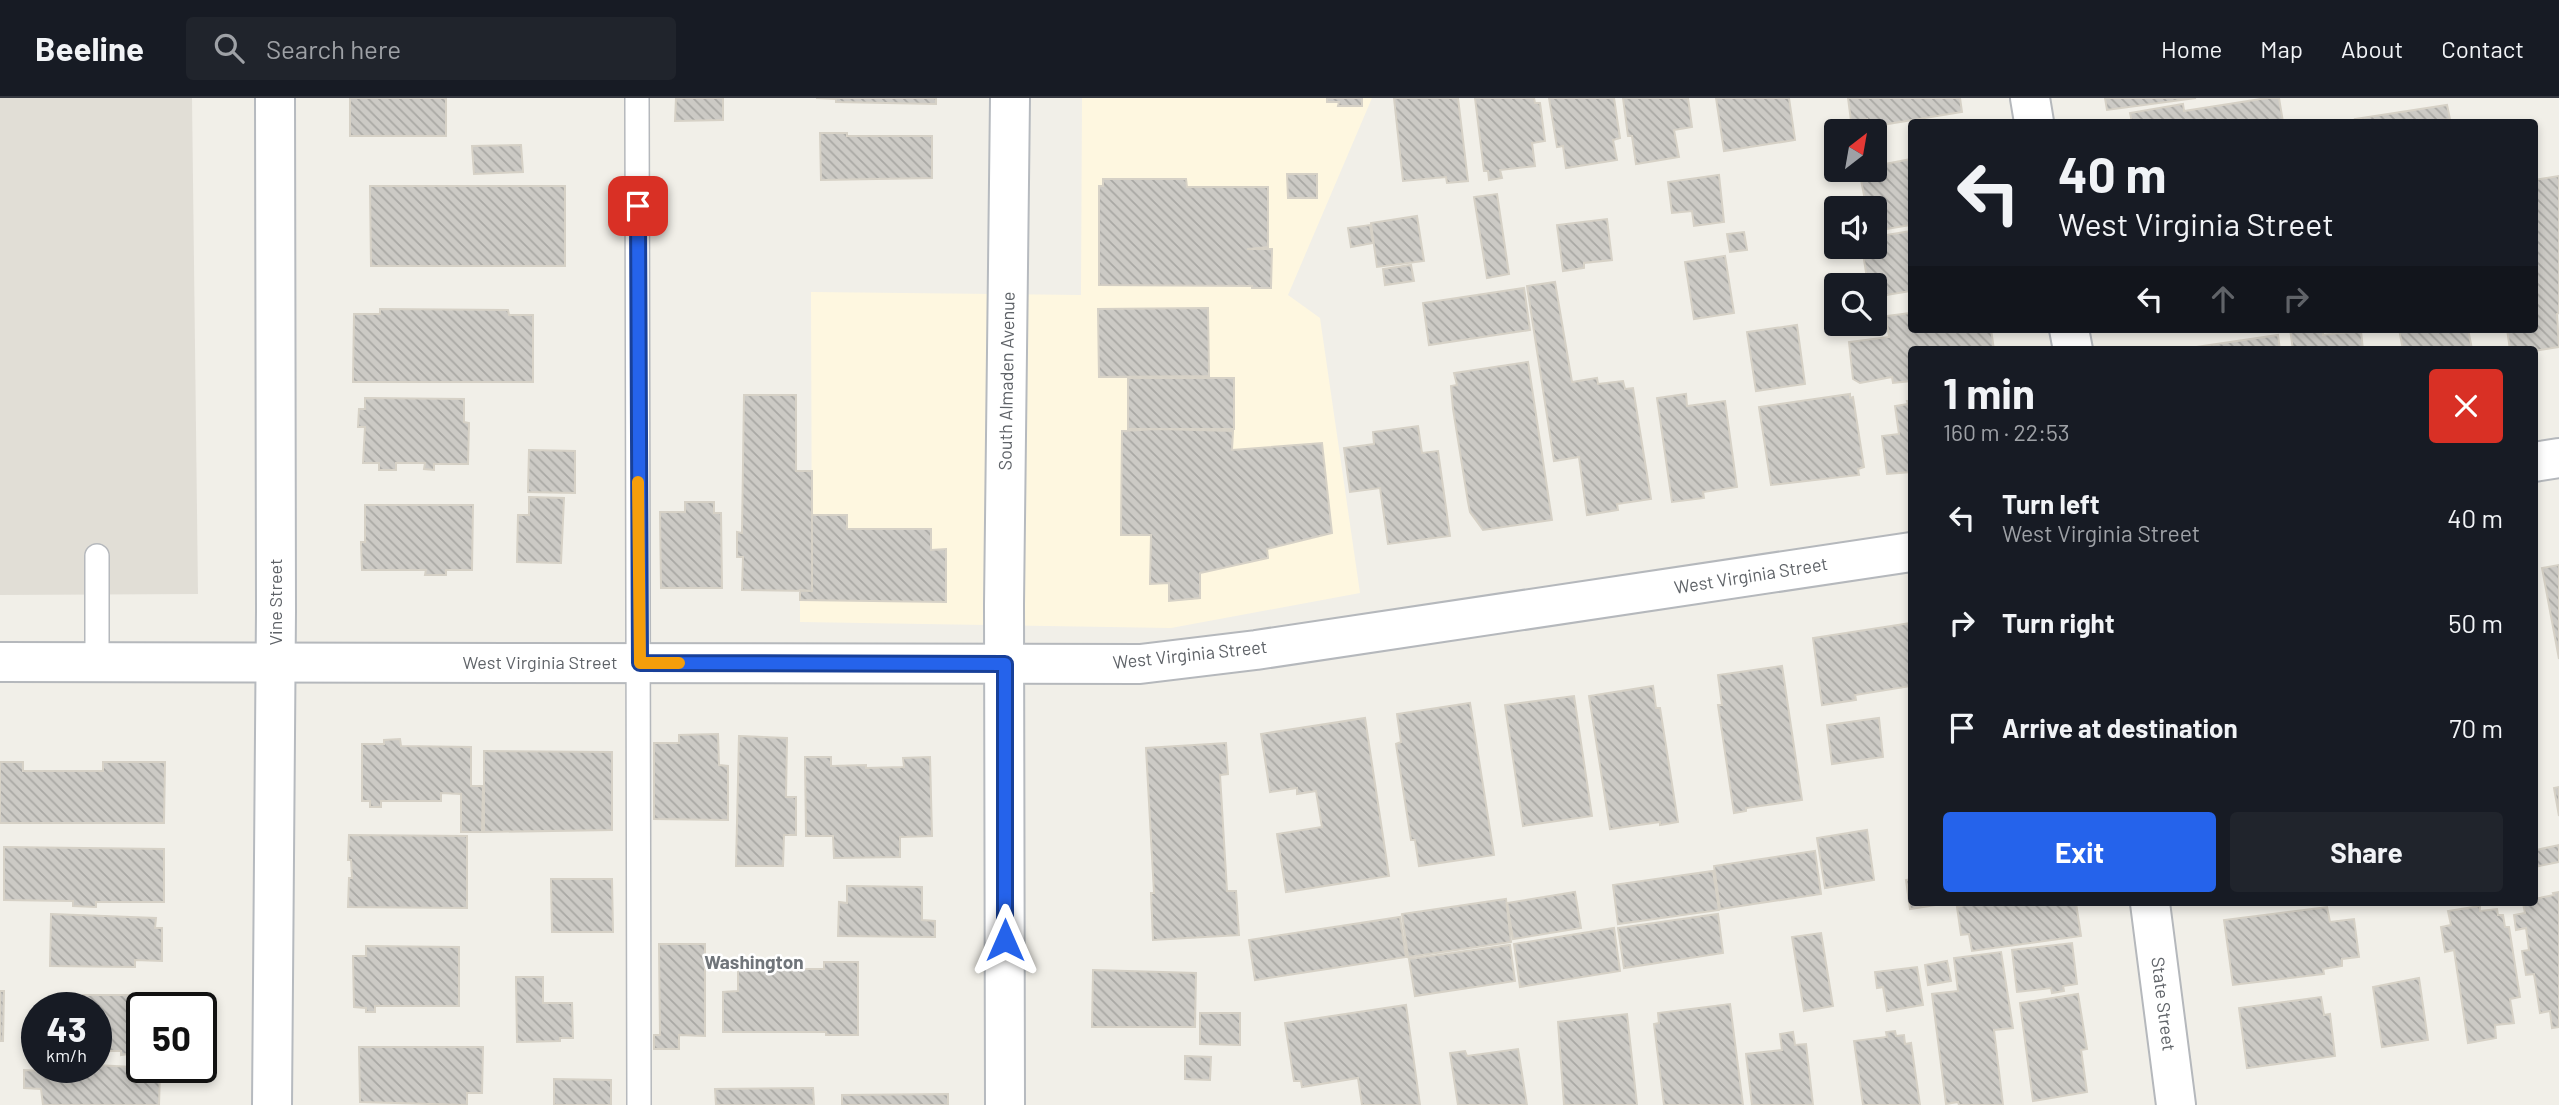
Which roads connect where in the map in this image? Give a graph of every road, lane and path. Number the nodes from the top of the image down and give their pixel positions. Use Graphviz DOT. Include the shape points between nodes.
graph roads {
  1 [pos="275,98"];
  2 [pos="637,98"];
  3 [pos="1010,98"];
  4 [pos="2030,98"];
  5 [pos="2034,119"];
  6 [pos="2559,458"];
  7 [pos="2538,461"];
  8 [pos="1908,552"];
  9 [pos="97,556"];
  10 [pos="0,662"];
  11 [pos="97,662"];
  12 [pos="276,662"];
  13 [pos="640,663"];
  14 [pos="1005,664"];
  15 [pos="2150,906"];
  16 [pos="272,1105"];
  17 [pos="639,1105"];
  18 [pos="1005,1105"];
  19 [pos="2176,1105"];
  1 -- 12 [label="street, Vine Street"];
  2 -- 13 [label="lane"];
  3 -- 14 [label="street, South Almaden Avenue"];
  4 -- 5 [label="street"];
  6 -- 7 [label="street"];
  8 -- 14 [label="street, West Virginia Street" via="1256,650 1140,664"];
  9 -- 11 [label="lane"];
  10 -- 11 [label="street, West Virginia Street"];
  11 -- 12 [label="street, West Virginia Street"];
  12 -- 13 [label="street, West Virginia Street"];
  12 -- 16 [label="street, Vine Street"];
  13 -- 14 [label="street, West Virginia Street"];
  13 -- 17 [label="lane"];
  14 -- 18 [label="street, South Almaden Avenue"];
  15 -- 19 [label="street, State Street"];
}
